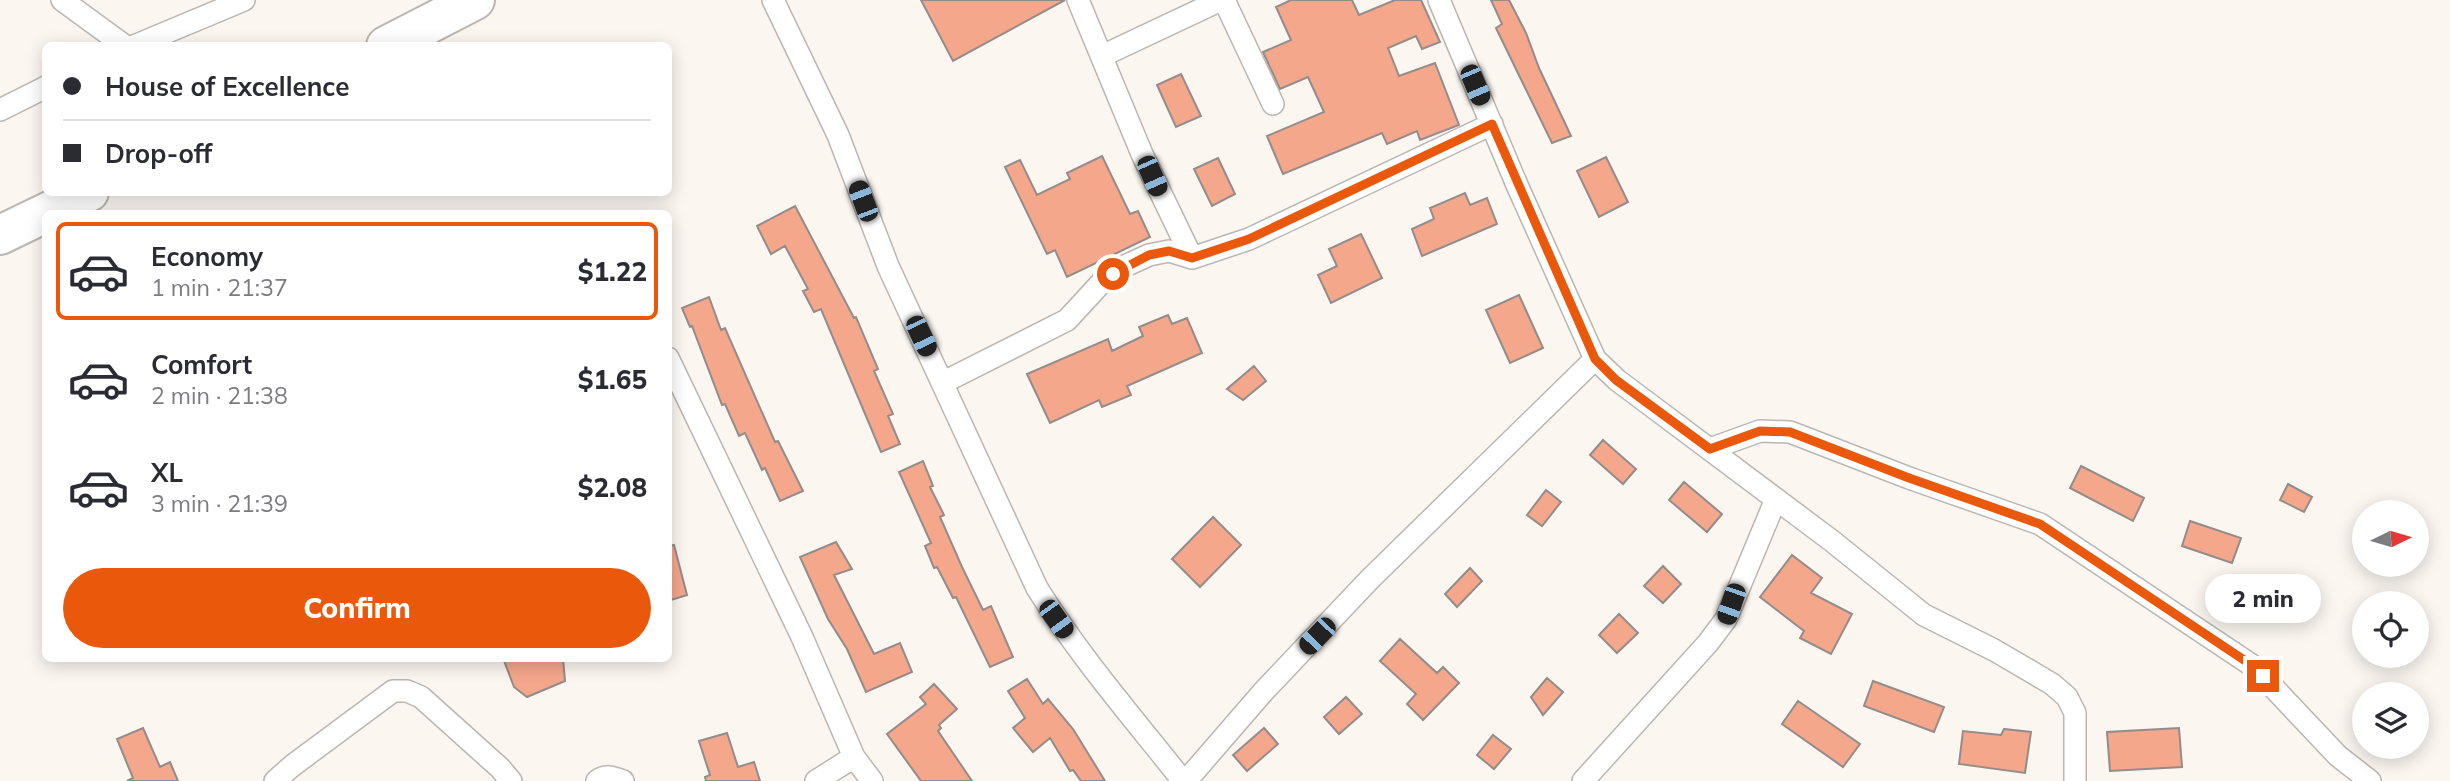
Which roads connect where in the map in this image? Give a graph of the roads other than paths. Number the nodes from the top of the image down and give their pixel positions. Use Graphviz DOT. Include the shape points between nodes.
graph roads {
  1 [pos="62,0"];
  2 [pos="244,0"];
  3 [pos="773,0"];
  4 [pos="1078,0"];
  5 [pos="1222,0"];
  6 [pos="1440,0"];
  7 [pos="471,1"];
  8 [pos="120,42"];
  9 [pos="144,42"];
  10 [pos="394,42"];
  11 [pos="1102,56"];
  12 [pos="42,89"];
  13 [pos="1273,104"];
  14 [pos="0,110"];
  15 [pos="1492,124"];
  16 [pos="81,196"];
  17 [pos="52,210"];
  18 [pos="42,215"];
  19 [pos="0,235"];
  20 [pos="1192,258"];
  21 [pos="1595,359"];
  22 [pos="672,366"];
  23 [pos="943,383"];
  24 [pos="1710,449"];
  25 [pos="1776,499"];
  26 [pos="854,757"];
  27 [pos="275,781"];
  28 [pos="511,781"];
  29 [pos="597,781"];
  30 [pos="623,781"];
  31 [pos="816,781"];
  32 [pos="872,781"];
  33 [pos="1185,781"];
  34 [pos="1583,781"];
  35 [pos="2075,781"];
  36 [pos="2370,781"];
  1 -- 8 [label="street"];
  2 -- 9 [label="street"];
  3 -- 23 [label="street" via="838,135 888,266"];
  4 -- 11 [label="street"];
  5 -- 11 [label="street"];
  5 -- 13 [label="street"];
  6 -- 15 [label="street"];
  7 -- 10 [label="highway"];
  11 -- 20 [label="street"];
  12 -- 14 [label="street"];
  15 -- 20 [label="street" via="1249,239"];
  15 -- 21 [label="street"];
  16 -- 17 [label="highway"];
  18 -- 19 [label="highway"];
  20 -- 23 [label="street" via="1169,251 1125,266 1102,282 1068,320"];
  21 -- 24 [label="street" via="1616,380"];
  21 -- 33 [label="street" via="1370,579"];
  22 -- 26 [label="street" via="802,637"];
  23 -- 33 [label="street" via="1044,598 1095,671"];
  24 -- 25 [label="street"];
  24 -- 36 [label="street" via="1760,431 1790,432 2040,524 2253,666 2338,756"];
  25 -- 34 [label="street" via="1726,619"];
  25 -- 35 [label="street" via="1924,615 2022,665 2067,697 2075,713"];
  26 -- 31 [label="street"];
  26 -- 32 [label="street"];
  27 -- 28 [label="street" via="393,691 421,697"];
  29 -- 30 [label="street" via="605,776"];
}
